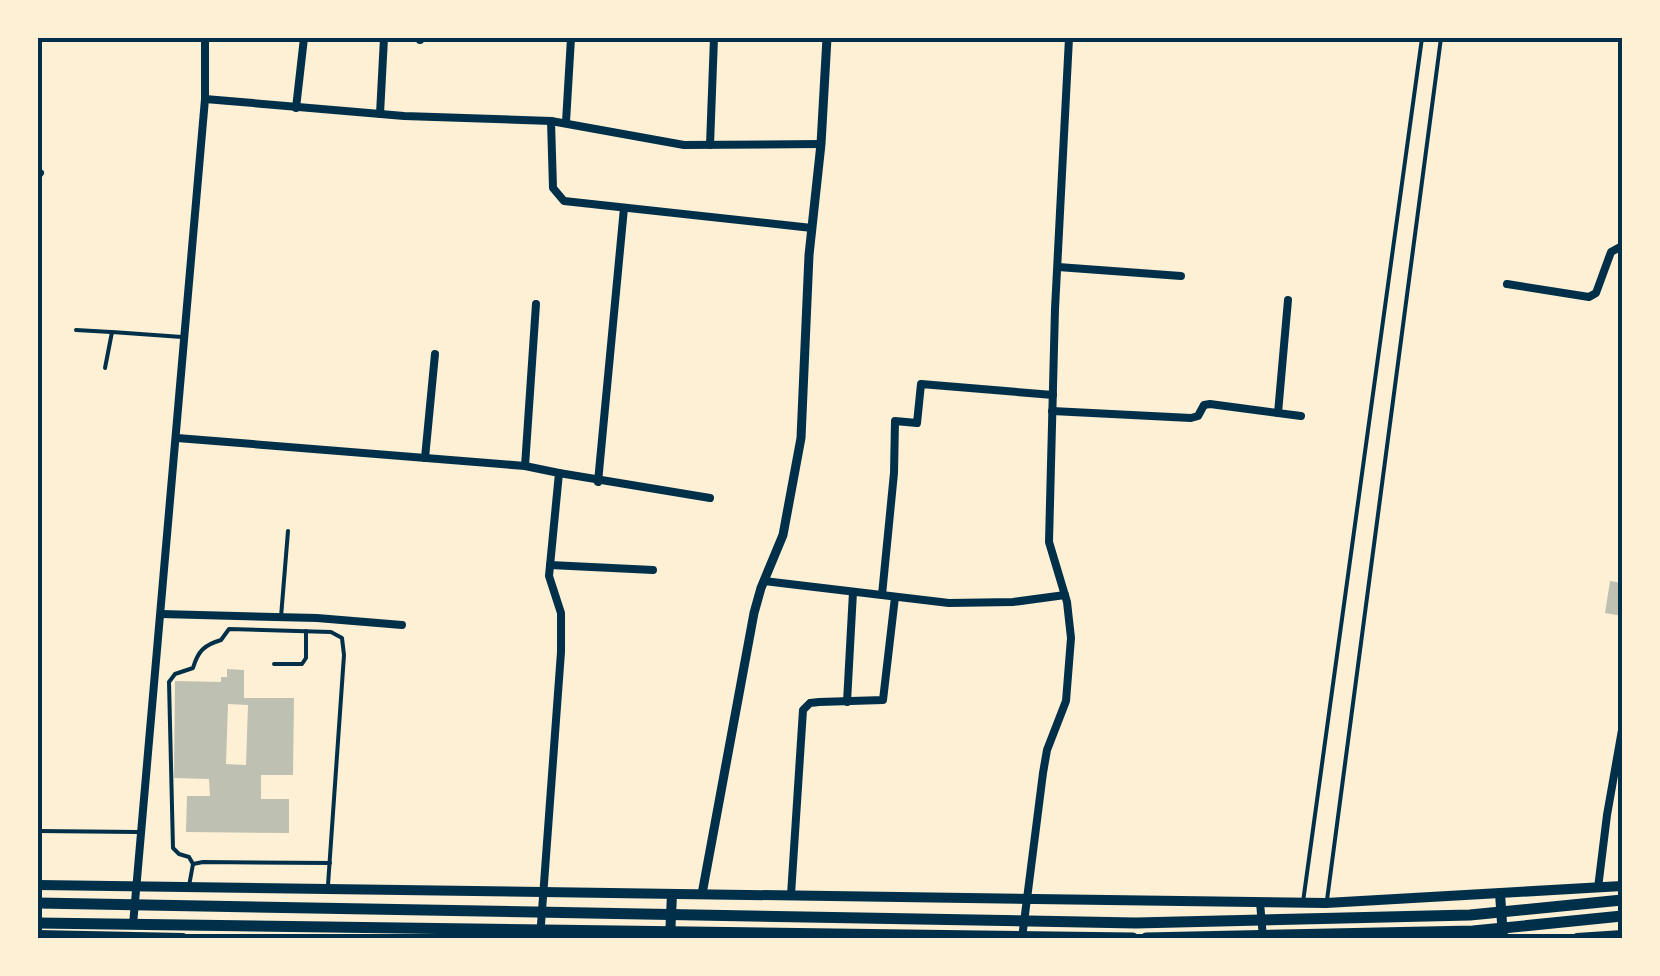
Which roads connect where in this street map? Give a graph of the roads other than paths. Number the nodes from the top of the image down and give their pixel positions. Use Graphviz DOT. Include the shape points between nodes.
graph roads {
  1 [pos="205,38"];
  2 [pos="304,38"];
  3 [pos="384,38"];
  4 [pos="571,38"];
  5 [pos="714,38"];
  6 [pos="827,38"];
  7 [pos="1069,38"];
  8 [pos="1422,38"];
  9 [pos="1442,38"];
  10 [pos="205,100"];
  11 [pos="296,108"];
  12 [pos="380,114"];
  13 [pos="551,120"];
  14 [pos="566,122"];
  15 [pos="710,144"];
  16 [pos="821,144"];
  17 [pos="624,208"];
  18 [pos="812,228"];
  19 [pos="1622,246"];
  20 [pos="1058,267"];
  21 [pos="1180,276"];
  22 [pos="1507,284"];
  23 [pos="1288,300"];
  24 [pos="536,304"];
  25 [pos="76,330"];
  26 [pos="112,332"];
  27 [pos="182,338"];
  28 [pos="434,354"];
  29 [pos="104,368"];
  30 [pos="1053,394"];
  31 [pos="1052,411"];
  32 [pos="1278,413"];
  33 [pos="1301,416"];
  34 [pos="177,438"];
  35 [pos="424,458"];
  36 [pos="524,466"];
  37 [pos="559,473"];
  38 [pos="598,482"];
  39 [pos="710,498"];
  40 [pos="288,531"];
  41 [pos="550,565"];
  42 [pos="652,570"];
  43 [pos="764,581"];
  44 [pos="854,592"];
  45 [pos="882,595"];
  46 [pos="1065,595"];
  47 [pos="894,597"];
  48 [pos="161,614"];
  49 [pos="280,617"];
  50 [pos="402,624"];
  51 [pos="306,631"];
  52 [pos="274,664"];
  53 [pos="846,702"];
  54 [pos="1622,730"];
  55 [pos="38,831"];
  56 [pos="139,832"];
  57 [pos="193,864"];
  58 [pos="330,864"];
  59 [pos="38,885"];
  60 [pos="139,885"];
  61 [pos="189,886"];
  62 [pos="1622,886"];
  63 [pos="1598,888"];
  64 [pos="328,890"];
  65 [pos="543,893"];
  66 [pos="672,894"];
  67 [pos="702,894"];
  68 [pos="1500,894"];
  69 [pos="791,895"];
  70 [pos="1026,897"];
  71 [pos="1622,900"];
  72 [pos="1260,902"];
  73 [pos="1304,902"];
  74 [pos="1326,903"];
  75 [pos="38,904"];
  76 [pos="1622,916"];
  77 [pos="38,922"];
  78 [pos="38,935"];
  79 [pos="1622,935"];
  80 [pos="131,937"];
  81 [pos="183,938"];
  82 [pos="540,938"];
  83 [pos="670,938"];
  84 [pos="1022,938"];
  85 [pos="1133,938"];
  86 [pos="1146,938"];
  87 [pos="1263,938"];
  88 [pos="1503,938"];
  89 [pos="1578,938"];
  1 -- 10 [label="street"];
  2 -- 11 [label="street"];
  3 -- 12 [label="street"];
  4 -- 14 [label="street"];
  5 -- 15 [label="street"];
  6 -- 16 [label="street"];
  7 -- 20 [label="street"];
  8 -- 73 [label="lane"];
  9 -- 74 [label="lane"];
  10 -- 11 [label="street"];
  10 -- 27 [label="street"];
  11 -- 12 [label="street"];
  12 -- 13 [label="street"];
  13 -- 14 [label="street"];
  13 -- 17 [label="street" via="555,194 564,201"];
  14 -- 15 [label="street"];
  15 -- 16 [label="street"];
  16 -- 18 [label="street"];
  17 -- 18 [label="street"];
  17 -- 38 [label="street"];
  18 -- 43 [label="street" via="801,438 783,535"];
  19 -- 22 [label="street" via="1611,252 1589,297"];
  20 -- 21 [label="street"];
  20 -- 30 [label="street"];
  23 -- 32 [label="street"];
  24 -- 36 [label="street"];
  25 -- 26 [label="lane"];
  26 -- 27 [label="lane"];
  26 -- 29 [label="lane"];
  27 -- 34 [label="street"];
  28 -- 35 [label="street"];
  30 -- 31 [label="street"];
  30 -- 45 [label="street" via="921,384 917,423 895,420"];
  31 -- 32 [label="street" via="1191,418 1210,404"];
  31 -- 46 [label="street" via="1049,542"];
  32 -- 33 [label="street"];
  34 -- 35 [label="street"];
  34 -- 48 [label="street"];
  35 -- 36 [label="street"];
  36 -- 37 [label="street"];
  37 -- 38 [label="street"];
  37 -- 41 [label="street"];
  38 -- 39 [label="street"];
  40 -- 49 [label="lane"];
  41 -- 42 [label="street"];
  41 -- 65 [label="street" via="562,624"];
  43 -- 44 [label="street"];
  43 -- 67 [label="street"];
  44 -- 45 [label="street"];
  44 -- 53 [label="street"];
  45 -- 47 [label="street"];
  46 -- 47 [label="street" via="968,604"];
  46 -- 70 [label="street" via="1070,678 1042,773"];
  47 -- 53 [label="street" via="886,696"];
  48 -- 49 [label="street"];
  48 -- 56 [label="street"];
  49 -- 50 [label="street"];
  51 -- 52 [label="lane" via="302,664"];
  51 -- 57 [label="lane" via="229,629 207,644 193,668 169,682 173,848"];
  51 -- 58 [label="lane" via="344,641"];
  53 -- 69 [label="street" via="810,703 802,712"];
  54 -- 63 [label="street"];
  55 -- 56 [label="lane"];
  56 -- 60 [label="street"];
  57 -- 58 [label="lane"];
  57 -- 61 [label="lane"];
  58 -- 64 [label="lane"];
  59 -- 60 [label="main road"];
  60 -- 61 [label="main road"];
  60 -- 80 [label="street"];
  61 -- 64 [label="main road"];
  62 -- 63 [label="main road"];
  63 -- 68 [label="main road"];
  64 -- 65 [label="main road"];
  65 -- 66 [label="main road"];
  65 -- 82 [label="street"];
  66 -- 67 [label="main road"];
  66 -- 83 [label="main road"];
  67 -- 69 [label="main road"];
  68 -- 74 [label="main road"];
  68 -- 88 [label="main road"];
  69 -- 70 [label="main road"];
  70 -- 72 [label="main road"];
  70 -- 84 [label="street"];
  71 -- 75 [label="highway" via="1470,914 1136,922"];
  72 -- 73 [label="main road"];
  72 -- 87 [label="street"];
  73 -- 74 [label="main road"];
  76 -- 86 [label="highway" via="1473,931"];
  77 -- 85 [label="highway"];
  78 -- 80 [label="main road"];
  79 -- 89 [label="main road"];
  80 -- 81 [label="main road"];
}
